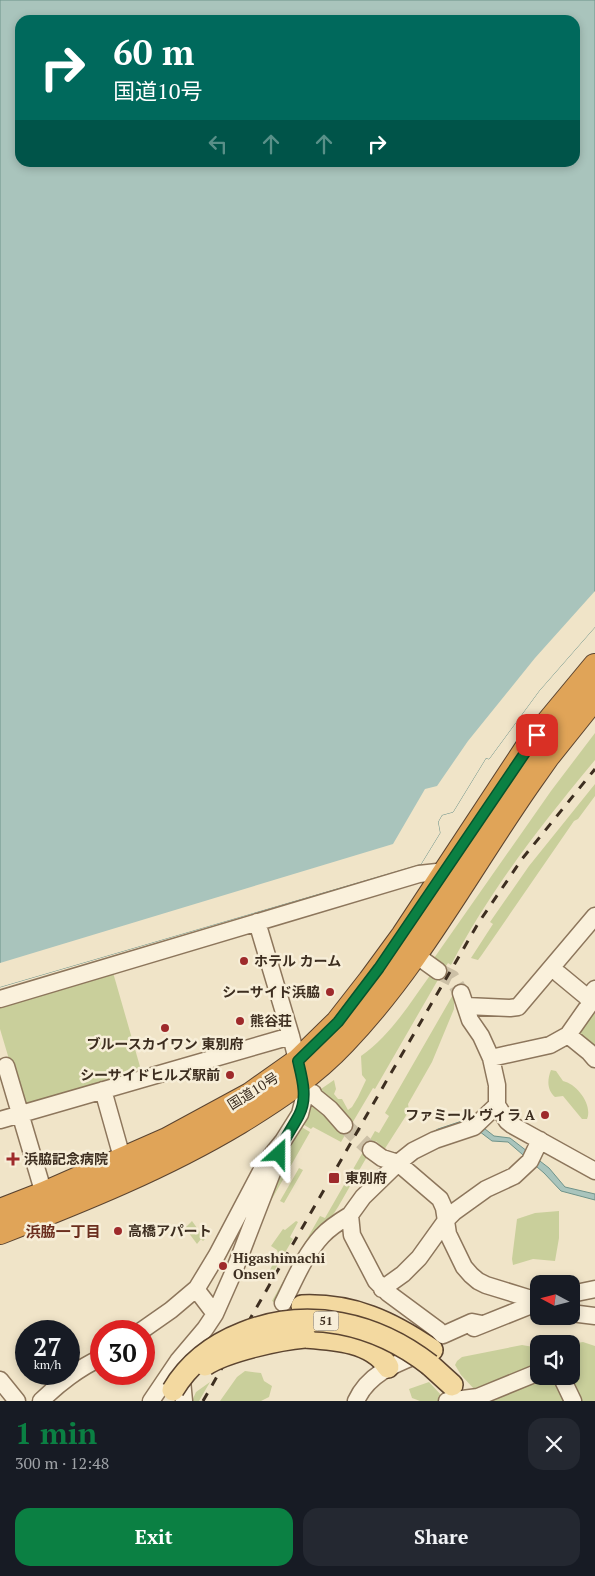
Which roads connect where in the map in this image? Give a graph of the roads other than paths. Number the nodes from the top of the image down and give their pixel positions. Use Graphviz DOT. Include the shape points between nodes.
graph roads {
  1 [pos="595,666"];
  2 [pos="595,697"];
  3 [pos="443,875"];
  4 [pos="595,916"];
  5 [pos="257,922"];
  6 [pos="406,948"];
  7 [pos="438,971"];
  8 [pos="559,974"];
  9 [pos="592,993"];
  10 [pos="0,999"];
  11 [pos="568,1035"];
  12 [pos="291,1036"];
  13 [pos="491,1058"];
  14 [pos="595,1060"];
  15 [pos="6,1066"];
  16 [pos="304,1078"];
  17 [pos="103,1090"];
  18 [pos="497,1104"];
  19 [pos="20,1114"];
  20 [pos="0,1120"];
  21 [pos="344,1125"];
  22 [pos="540,1140"];
  23 [pos="283,1141"];
  24 [pos="371,1150"];
  25 [pos="123,1160"];
  26 [pos="398,1163"];
  27 [pos="595,1171"];
  28 [pos="44,1194"];
  29 [pos="0,1211"];
  30 [pos="350,1215"];
  31 [pos="447,1219"];
  32 [pos="0,1232"];
  33 [pos="196,1289"];
  34 [pos="382,1289"];
  35 [pos="595,1289"];
  36 [pos="580,1292"];
  37 [pos="530,1299"];
  38 [pos="283,1303"];
  39 [pos="530,1307"];
  40 [pos="215,1314"];
  41 [pos="580,1314"];
  42 [pos="595,1316"];
  43 [pos="155,1321"];
  44 [pos="482,1324"];
  45 [pos="217,1345"];
  46 [pos="431,1358"];
  47 [pos="178,1361"];
  48 [pos="90,1364"];
  49 [pos="388,1367"];
  50 [pos="530,1376"];
  51 [pos="0,1380"];
  52 [pos="565,1385"];
  53 [pos="450,1393"];
  54 [pos="174,1397"];
  55 [pos="17,1401"];
  56 [pos="41,1401"];
  57 [pos="150,1401"];
  58 [pos="356,1401"];
  59 [pos="573,1401"];
  1 -- 3 [label="highway, 国道10号" via="527,748"];
  2 -- 6 [label="highway, 国道10号"];
  3 -- 5 [label="street" via="427,872"];
  3 -- 6 [label="highway, 国道10号"];
  4 -- 13 [label="street" via="518,1007 463,1000"];
  5 -- 10 [label="street"];
  5 -- 12 [label="street"];
  6 -- 7 [label="street"];
  6 -- 16 [label="highway, 国道10号" via="338,1022"];
  8 -- 9 [label="street"];
  9 -- 11 [label="street" via="589,1005"];
  11 -- 13 [label="street" via="550,1044"];
  11 -- 14 [label="street"];
  12 -- 16 [label="street"];
  12 -- 17 [label="street"];
  13 -- 18 [label="street"];
  15 -- 19 [label="street"];
  16 -- 21 [label="street" via="314,1096"];
  16 -- 23 [label="street" via="300,1114"];
  16 -- 25 [label="highway, 国道10号" via="266,1083 229,1107"];
  16 -- 32 [label="highway, 国道10号" via="274,1101 165,1163"];
  17 -- 19 [label="street"];
  17 -- 25 [label="street"];
  18 -- 22 [label="street" via="507,1121"];
  18 -- 26 [label="street" via="476,1126 435,1140"];
  19 -- 20 [label="street"];
  19 -- 28 [label="street"];
  22 -- 27 [label="street"];
  22 -- 31 [label="street" via="531,1158 514,1176 486,1189"];
  23 -- 33 [label="street" via="266,1162"];
  23 -- 40 [label="street"];
  24 -- 26 [label="street"];
  25 -- 28 [label="highway, 国道10号"];
  26 -- 30 [label="street" via="363,1197"];
  26 -- 31 [label="street" via="440,1199"];
  28 -- 29 [label="highway, 国道10号"];
  30 -- 34 [label="street" via="352,1236"];
  30 -- 38 [label="street" via="322,1236"];
  31 -- 34 [label="street" via="419,1258"];
  31 -- 37 [label="street" via="448,1234 471,1275 486,1285"];
  33 -- 40 [label="street"];
  33 -- 43 [label="street"];
  34 -- 44 [label="street" via="443,1335 472,1322"];
  35 -- 36 [label="street"];
  39 -- 44 [label="street"];
  40 -- 47 [label="street"];
  41 -- 42 [label="street"];
  44 -- 46 [label="street"];
  45 -- 46 [label="main road, 51, bridge" via="270,1324 322,1320 359,1327"];
  45 -- 46 [label="main road" via="229,1331 268,1314 302,1306 344,1309 392,1325 412,1336"];
  45 -- 54 [label="main road, 51, bridge" via="181,1376"];
  46 -- 49 [label="street"];
  46 -- 53 [label="main road, 51"];
  47 -- 54 [label="street" via="180,1368"];
  47 -- 57 [label="street"];
  48 -- 56 [label="street"];
  49 -- 54 [label="main road, bridge" via="378,1354 344,1342 306,1337 268,1343 210,1362"];
  49 -- 58 [label="street" via="369,1382"];
  50 -- 53 [label="street" via="478,1397"];
  51 -- 55 [label="street"];
  52 -- 59 [label="street"];
}
